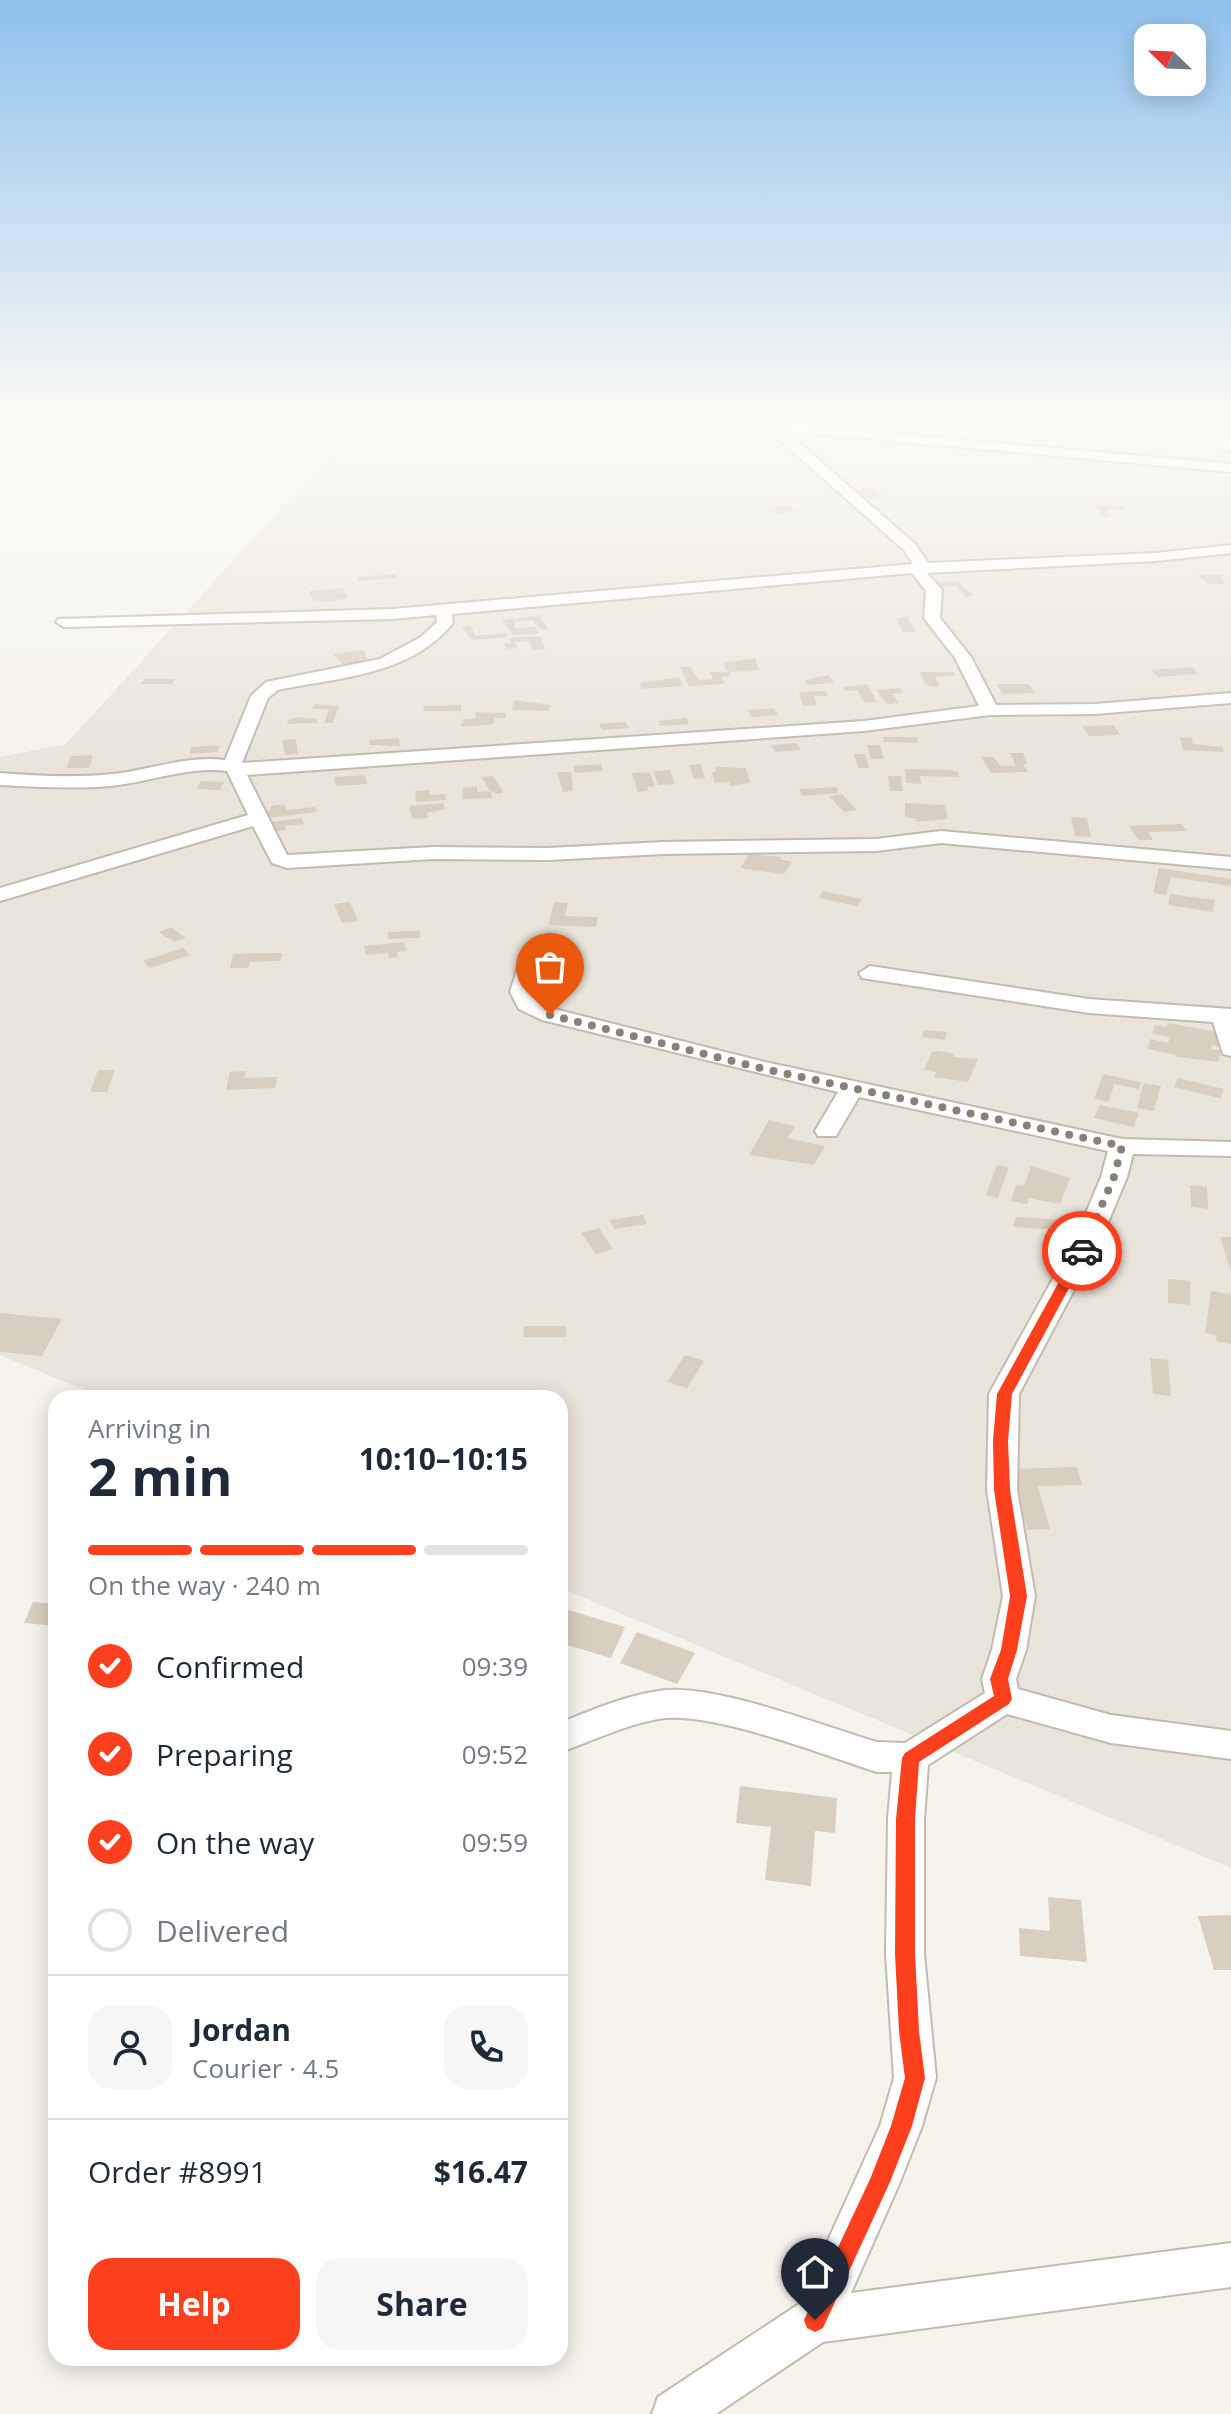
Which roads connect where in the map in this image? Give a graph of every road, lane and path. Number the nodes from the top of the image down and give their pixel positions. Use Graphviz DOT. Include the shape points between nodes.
graph roads {
  1 [pos="893,531"];
  2 [pos="1231,549"];
  3 [pos="923,568"];
  4 [pos="443,609"];
  5 [pos="64,622"];
  6 [pos="1231,698"];
  7 [pos="990,710"];
  8 [pos="239,768"];
  9 [pos="0,779"];
  10 [pos="261,817"];
  11 [pos="1231,863"];
  12 [pos="0,895"];
  13 [pos="534,951"];
  14 [pos="870,973"];
  15 [pos="1227,1016"];
  16 [pos="1231,1049"];
  17 [pos="852,1088"];
  18 [pos="827,1131"];
  19 [pos="1122,1146"];
  20 [pos="1231,1149"];
  21 [pos="1003,1699"];
  22 [pos="568,1735"];
  23 [pos="1231,1745"];
  24 [pos="911,1758"];
  25 [pos="1231,2265"];
  26 [pos="815,2320"];
  27 [pos="675,2414"];
  1 -- 3 [label="street"];
  2 -- 3 [label="street"];
  3 -- 4 [label="street"];
  3 -- 7 [label="street" via="918,572 934,590 932,618 963,657"];
  4 -- 5 [label="street"];
  4 -- 8 [label="street" via="445,623 437,633 393,659 365,671 272,686 260,696"];
  6 -- 7 [label="street" via="1095,709"];
  7 -- 8 [label="street" via="849,727"];
  8 -- 9 [label="street" via="207,763 113,780"];
  8 -- 10 [label="street"];
  10 -- 11 [label="street" via="279,859 287,862 433,853 876,845 941,837"];
  10 -- 12 [label="street"];
  13 -- 17 [label="street" via="521,992 527,1004 550,1015"];
  14 -- 15 [label="street" via="1089,1006"];
  15 -- 16 [label="street"];
  17 -- 18 [label="street"];
  17 -- 19 [label="street"];
  19 -- 20 [label="street"];
  19 -- 21 [label="street" via="1089,1237 1004,1394 1002,1490 1019,1596 999,1679"];
  21 -- 23 [label="street" via="1111,1729"];
  21 -- 24 [label="street"];
  22 -- 24 [label="street" via="661,1704 701,1704 877,1757"];
  24 -- 26 [label="street" via="905,1954 915,2078 879,2182"];
  25 -- 26 [label="street"];
  26 -- 27 [label="street"];
}
